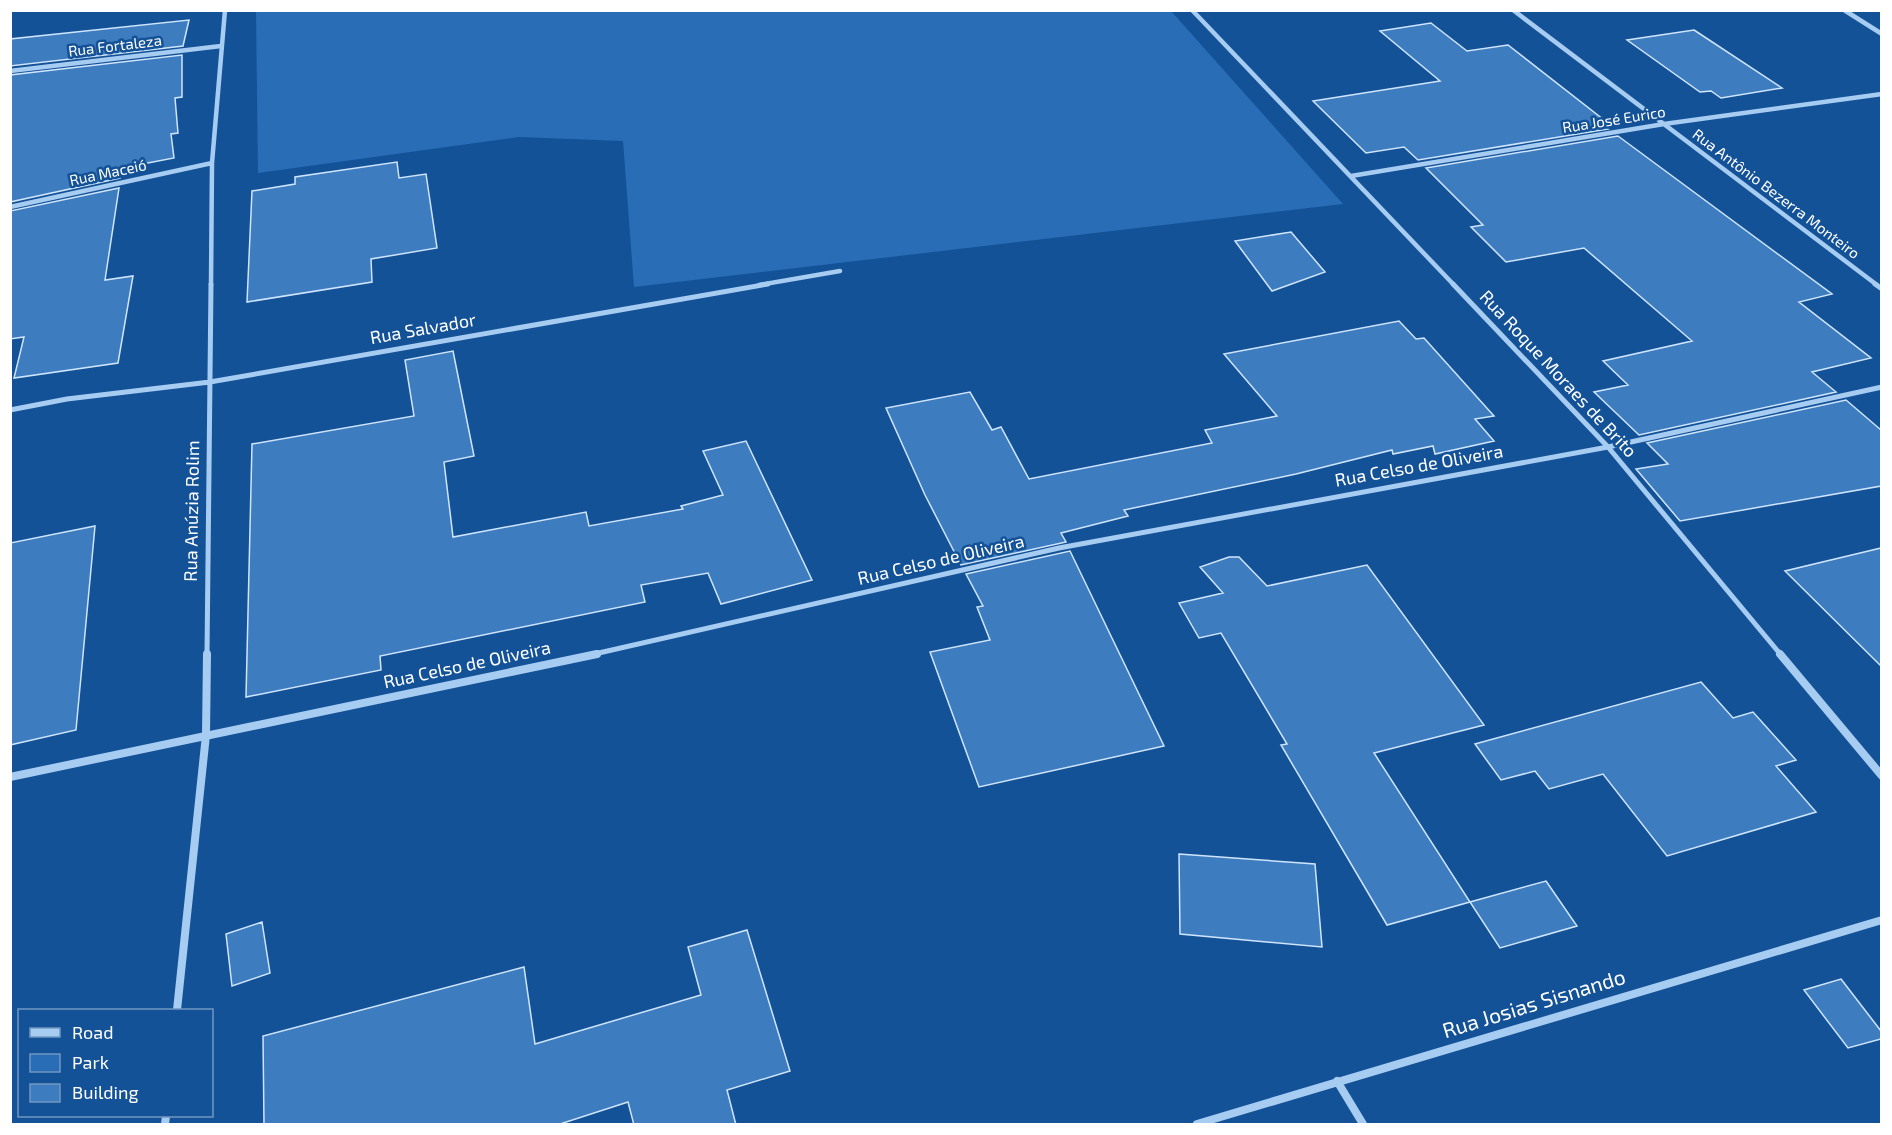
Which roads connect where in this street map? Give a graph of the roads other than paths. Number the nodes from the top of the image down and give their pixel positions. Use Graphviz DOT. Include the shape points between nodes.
graph roads {
  1 [pos="225,10"];
  2 [pos="1192,10"];
  3 [pos="1513,10"];
  4 [pos="1844,10"];
  5 [pos="1881,34"];
  6 [pos="221,46"];
  7 [pos="10,71"];
  8 [pos="1881,94"];
  9 [pos="1664,124"];
  10 [pos="212,163"];
  11 [pos="1351,176"];
  12 [pos="10,207"];
  13 [pos="840,272"];
  14 [pos="1881,290"];
  15 [pos="210,382"];
  16 [pos="1881,387"];
  17 [pos="10,410"];
  18 [pos="1608,447"];
  19 [pos="206,735"];
  20 [pos="1881,776"];
  21 [pos="10,777"];
  22 [pos="1881,920"];
  23 [pos="177,1009"];
  24 [pos="1337,1081"];
  25 [pos="1197,1125"];
  26 [pos="1363,1125"];
  1 -- 6 [label="street, Rua Anúzia Rolim"];
  2 -- 11 [label="street, Rua Roque Moraes de Brito"];
  3 -- 9 [label="street, Rua Antônio Bezerra Monteiro"];
  4 -- 5 [label="street"];
  6 -- 7 [label="street, Rua Fortaleza"];
  6 -- 10 [label="street, Rua Anúzia Rolim"];
  8 -- 9 [label="street, Rua José Eurico"];
  9 -- 11 [label="street, Rua José Eurico"];
  9 -- 14 [label="street, Rua Antônio Bezerra Monteiro"];
  10 -- 12 [label="street, Rua Maceió"];
  10 -- 15 [label="street, Rua Anúzia Rolim"];
  11 -- 18 [label="street, Rua Roque Moraes de Brito"];
  13 -- 15 [label="street, Rua Salvador"];
  15 -- 17 [label="street, Rua Salvador"];
  15 -- 19 [label="street, Rua Anúzia Rolim"];
  16 -- 18 [label="street, Rua Celso de Oliveira"];
  18 -- 19 [label="street, Rua Celso de Oliveira" via="1059,548 674,638"];
  18 -- 20 [label="street, Rua Roque Moraes de Brito"];
  19 -- 21 [label="street, Rua Celso de Oliveira"];
  19 -- 23 [label="street, Rua Anúzia Rolim"];
  22 -- 24 [label="street, Rua Josias Sisnando"];
  24 -- 25 [label="street, Rua Josias Sisnando"];
  24 -- 26 [label="street"];
}
